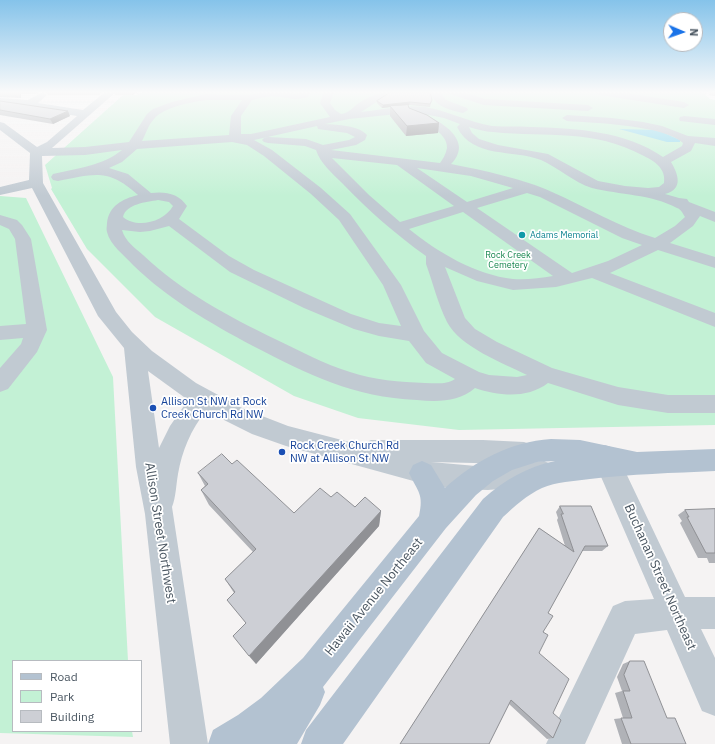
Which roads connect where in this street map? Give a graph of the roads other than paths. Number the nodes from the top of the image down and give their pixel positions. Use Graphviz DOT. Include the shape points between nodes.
graph roads {
  1 [pos="2,127"];
  2 [pos="71,127"];
  3 [pos="145,127"];
  4 [pos="236,127"];
  5 [pos="297,127"];
  6 [pos="328,127"];
  7 [pos="437,127"];
  8 [pos="463,127"];
  9 [pos="486,127"];
  10 [pos="647,127"];
  11 [pos="673,127"];
  12 [pos="668,130"];
  13 [pos="253,137"];
  14 [pos="235,139"];
  15 [pos="715,142"];
  16 [pos="686,143"];
  17 [pos="133,146"];
  18 [pos="322,150"];
  19 [pos="36,152"];
  20 [pos="69,152"];
  21 [pos="715,152"];
  22 [pos="401,162"];
  23 [pos="662,162"];
  24 [pos="443,167"];
  25 [pos="93,170"];
  26 [pos="0,181"];
  27 [pos="36,183"];
  28 [pos="511,183"];
  29 [pos="671,184"];
  30 [pos="601,185"];
  31 [pos="528,188"];
  32 [pos="0,191"];
  33 [pos="646,192"];
  34 [pos="148,197"];
  35 [pos="684,205"];
  36 [pos="464,207"];
  37 [pos="115,218"];
  38 [pos="715,218"];
  39 [pos="170,219"];
  40 [pos="0,220"];
  41 [pos="689,223"];
  42 [pos="398,227"];
  43 [pos="656,244"];
  44 [pos="434,256"];
  45 [pos="715,263"];
  46 [pos="592,272"];
  47 [pos="569,279"];
  48 [pos="715,320"];
  49 [pos="37,330"];
  50 [pos="0,333"];
  51 [pos="415,334"];
  52 [pos="134,346"];
  53 [pos="545,374"];
  54 [pos="470,378"];
  55 [pos="0,383"];
  56 [pos="203,398"];
  57 [pos="715,404"];
  58 [pos="331,448"];
  59 [pos="524,453"];
  60 [pos="715,460"];
  61 [pos="617,461"];
  62 [pos="555,472"];
  63 [pos="422,473"];
  64 [pos="477,478"];
  65 [pos="159,514"];
  66 [pos="432,525"];
  67 [pos="676,613"];
  68 [pos="715,613"];
  69 [pos="332,650"];
  70 [pos="715,698"];
  71 [pos="330,740"];
  72 [pos="189,744"];
  73 [pos="227,744"];
  74 [pos="275,744"];
  75 [pos="565,744"];
  1 -- 19 [label="street"];
  2 -- 19 [label="street" via="51,144"];
  3 -- 17 [label="street"];
  4 -- 14 [label="street"];
  5 -- 13 [label="street"];
  6 -- 18 [label="street" via="349,130 361,135 361,138 352,143"];
  7 -- 24 [label="street" via="452,143 451,156"];
  8 -- 30 [label="street" via="471,140 484,146 546,157 587,181"];
  9 -- 23 [label="street" via="566,131 602,136 646,151"];
  10 -- 12 [label="street"];
  11 -- 12 [label="street"];
  12 -- 16 [label="street"];
  13 -- 14 [label="street"];
  13 -- 18 [label="street" via="301,142"];
  14 -- 17 [label="street"];
  14 -- 51 [label="street" via="251,143 268,153 345,216 392,285"];
  15 -- 16 [label="street"];
  16 -- 21 [label="street"];
  16 -- 23 [label="street"];
  17 -- 20 [label="street"];
  17 -- 25 [label="street" via="117,158"];
  18 -- 22 [label="street"];
  18 -- 42 [label="street" via="324,157 368,203"];
  19 -- 20 [label="street"];
  19 -- 27 [label="street"];
  20 -- 25 [label="street" via="64,160 62,176"];
  22 -- 24 [label="street"];
  22 -- 36 [label="street"];
  23 -- 29 [label="street" via="672,175"];
  24 -- 28 [label="street" via="473,172"];
  25 -- 34 [label="street" via="124,176"];
  26 -- 27 [label="street"];
  27 -- 32 [label="street"];
  27 -- 52 [label="street" via="103,308"];
  28 -- 30 [label="street"];
  28 -- 31 [label="street"];
  29 -- 33 [label="street" via="664,190"];
  29 -- 35 [label="street"];
  30 -- 33 [label="street"];
  31 -- 36 [label="street"];
  31 -- 43 [label="street" via="582,211 628,235"];
  33 -- 35 [label="street"];
  34 -- 37 [label="street" via="122,207"];
  34 -- 39 [label="street" via="166,197 177,202 180,206 179,212"];
  35 -- 38 [label="street"];
  35 -- 41 [label="street" via="693,217"];
  36 -- 42 [label="street"];
  36 -- 47 [label="street"];
  37 -- 39 [label="street" via="122,225 134,227 150,226"];
  37 -- 54 [label="street" via="114,231 122,243 164,284 186,300 296,359 337,377 370,387 451,391 464,385"];
  38 -- 41 [label="street"];
  39 -- 51 [label="street" via="233,266 338,316 397,334"];
  40 -- 49 [label="street" via="9,221 16,226 23,239"];
  41 -- 43 [label="street"];
  42 -- 44 [label="street"];
  43 -- 45 [label="street"];
  43 -- 46 [label="street" via="614,265"];
  44 -- 47 [label="street" via="475,275 512,285"];
  44 -- 53 [label="street" via="456,321 468,334"];
  46 -- 47 [label="street"];
  46 -- 48 [label="street"];
  49 -- 50 [label="street"];
  49 -- 55 [label="street" via="30,348"];
  51 -- 54 [label="street" via="434,358"];
  52 -- 56 [label="street" via="169,376"];
  52 -- 65 [label="street, Allison Street Northwest" via="149,468"];
  53 -- 54 [label="street" via="531,384 517,386 489,384"];
  53 -- 57 [label="street" via="643,401"];
  56 -- 58 [label="street" via="274,432"];
  56 -- 65 [label="street" via="174,439 163,481"];
  58 -- 59 [label="street"];
  58 -- 63 [label="street"];
  59 -- 61 [label="main road, Hawaii Avenue Northeast" via="581,451"];
  59 -- 64 [label="main road, Hawaii Avenue Northeast" via="497,464"];
  60 -- 61 [label="main road"];
  61 -- 62 [label="main road"];
  61 -- 67 [label="street, Buchanan Street Northeast"];
  62 -- 64 [label="street"];
  62 -- 71 [label="main road" via="523,484 493,508"];
  63 -- 64 [label="street"];
  63 -- 66 [label="main road" via="433,488 436,502"];
  64 -- 66 [label="main road, Hawaii Avenue Northeast" via="462,490"];
  65 -- 72 [label="street, Allison Street Northwest"];
  66 -- 69 [label="main road, Hawaii Avenue Northeast"];
  67 -- 68 [label="street"];
  67 -- 70 [label="street, Buchanan Street Northeast"];
  67 -- 75 [label="street" via="625,618"];
  69 -- 73 [label="main road, Hawaii Avenue Northeast" via="282,705 247,733"];
  69 -- 74 [label="main road"];
}
